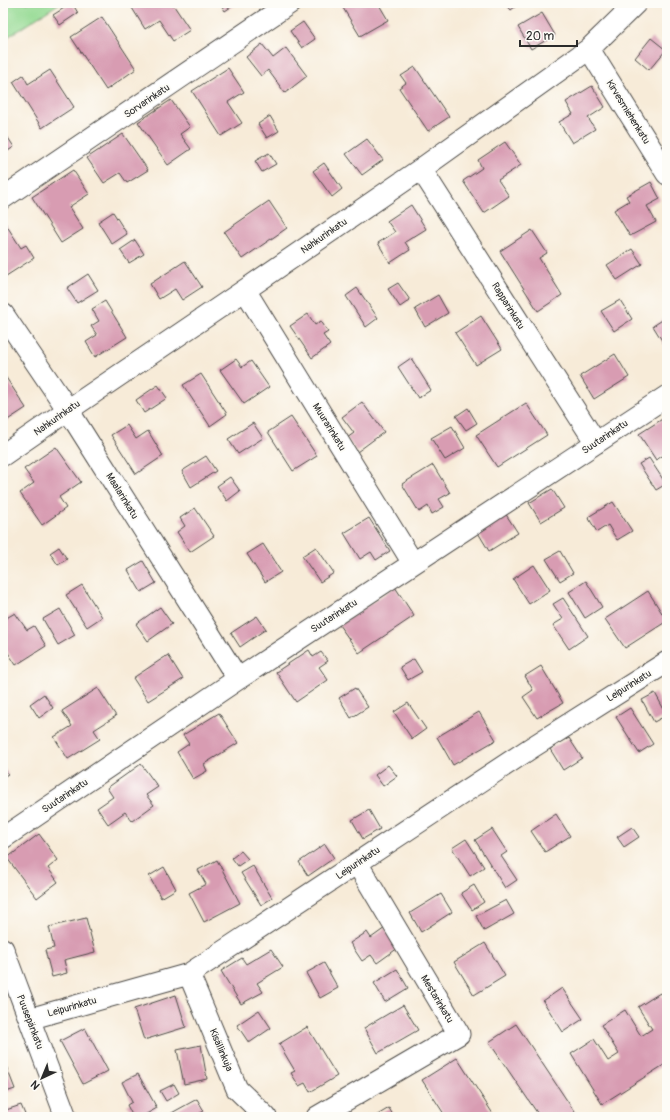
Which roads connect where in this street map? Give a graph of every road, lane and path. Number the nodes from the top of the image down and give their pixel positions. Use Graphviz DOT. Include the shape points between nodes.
graph roads {
  1 [pos="290,3"];
  2 [pos="636,3"];
  3 [pos="589,49"];
  4 [pos="421,169"];
  5 [pos="667,174"];
  6 [pos="3,198"];
  7 [pos="245,290"];
  8 [pos="3,314"];
  9 [pos="667,396"];
  10 [pos="68,410"];
  11 [pos="596,443"];
  12 [pos="3,455"];
  13 [pos="414,564"];
  14 [pos="667,662"];
  15 [pos="238,679"];
  16 [pos="3,838"];
  17 [pos="357,863"];
  18 [pos="3,950"];
  19 [pos="189,974"];
  20 [pos="29,1019"];
  21 [pos="66,1117"];
  22 [pos="266,1117"];
  23 [pos="317,1117"];
  1 -- 6 [label="street, Sorvarinkatu"];
  2 -- 3 [label="street, Nahkurinkatu"];
  3 -- 4 [label="street, Nahkurinkatu"];
  3 -- 5 [label="street, Kirvesmiehenkatu"];
  4 -- 7 [label="street, Nahkurinkatu"];
  4 -- 11 [label="street, Rapparinkatu"];
  7 -- 10 [label="street, Nahkurinkatu"];
  7 -- 13 [label="street, Muurarinkatu"];
  8 -- 10 [label="street, Maalarinkatu"];
  9 -- 11 [label="street, Suutarinkatu"];
  10 -- 12 [label="street, Nahkurinkatu"];
  10 -- 15 [label="street, Maalarinkatu"];
  11 -- 13 [label="street, Suutarinkatu"];
  13 -- 15 [label="street, Suutarinkatu"];
  14 -- 17 [label="street, Leipurinkatu"];
  15 -- 16 [label="street, Suutarinkatu"];
  17 -- 19 [label="street, Leipurinkatu"];
  17 -- 23 [label="street, Mestarinkatu" via="458,1034"];
  18 -- 20 [label="street, Puusepänkatu"];
  19 -- 20 [label="street, Leipurinkatu"];
  19 -- 22 [label="street, Kisällinkuja" via="237,1089"];
  20 -- 21 [label="street, Puusepänkatu"];
}
